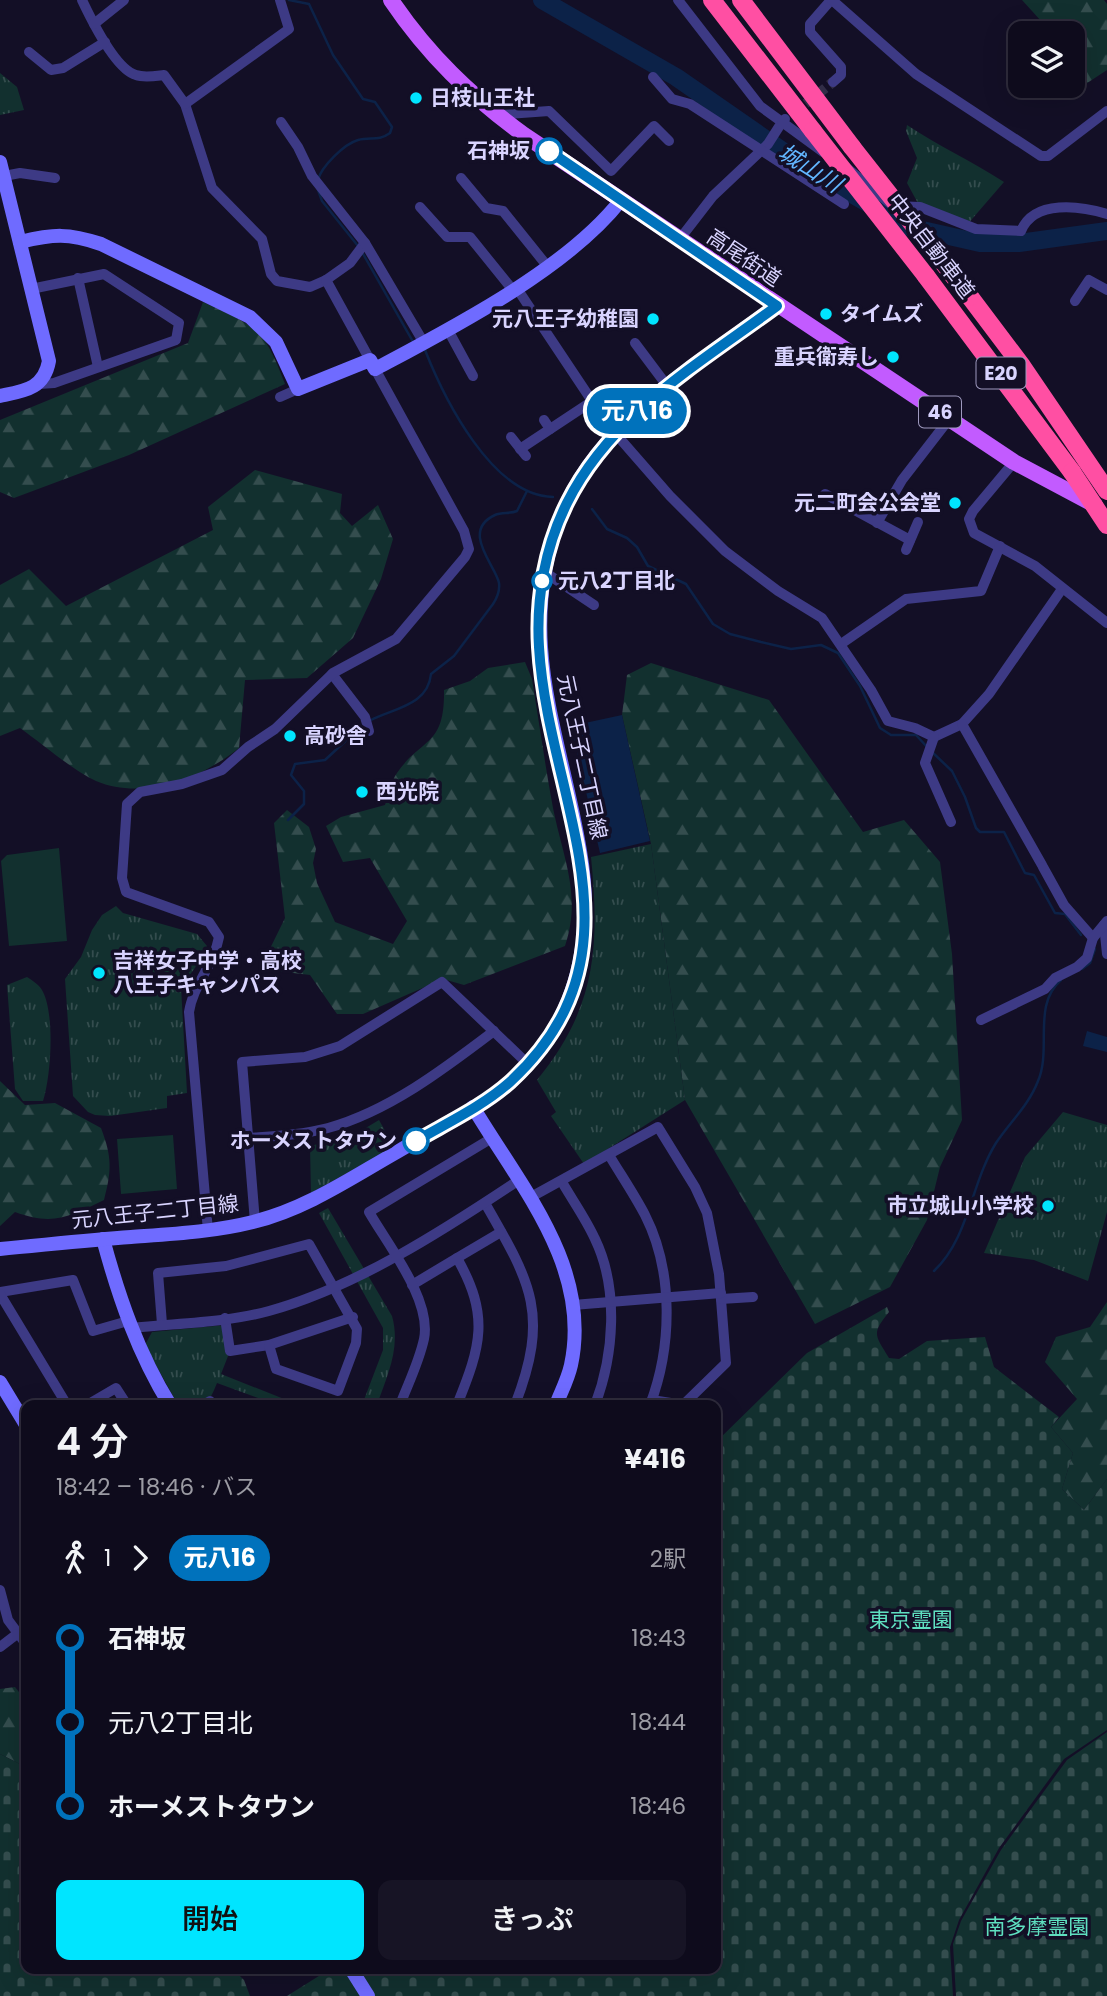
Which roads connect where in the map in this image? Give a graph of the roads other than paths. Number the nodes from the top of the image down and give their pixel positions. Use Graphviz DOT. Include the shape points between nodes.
graph roads {
  1 [pos="82,0"];
  2 [pos="124,0"];
  3 [pos="280,0"];
  4 [pos="391,0"];
  5 [pos="678,0"];
  6 [pos="712,0"];
  7 [pos="741,0"];
  8 [pos="832,0"];
  9 [pos="94,24"];
  10 [pos="105,42"];
  11 [pos="29,52"];
  12 [pos="653,77"];
  13 [pos="833,82"];
  14 [pos="185,104"];
  15 [pos="1107,111"];
  16 [pos="496,115"];
  17 [pos="281,122"];
  18 [pos="782,124"];
  19 [pos="669,141"];
  20 [pos="765,148"];
  21 [pos="2,169"];
  22 [pos="55,178"];
  23 [pos="461,178"];
  24 [pos="621,200"];
  25 [pos="844,204"];
  26 [pos="420,207"];
  27 [pos="1107,214"];
  28 [pos="679,240"];
  29 [pos="20,242"];
  30 [pos="362,248"];
  31 [pos="548,267"];
  32 [pos="78,278"];
  33 [pos="326,280"];
  34 [pos="514,288"];
  35 [pos="31,289"];
  36 [pos="1107,290"];
  37 [pos="1075,301"];
  38 [pos="777,306"];
  39 [pos="447,330"];
  40 [pos="424,342"];
  41 [pos="635,344"];
  42 [pos="372,364"];
  43 [pos="98,368"];
  44 [pos="473,376"];
  45 [pos="39,384"];
  46 [pos="668,387"];
  47 [pos="298,389"];
  48 [pos="0,396"];
  49 [pos="280,397"];
  50 [pos="591,402"];
  51 [pos="950,418"];
  52 [pos="616,432"];
  53 [pos="511,437"];
  54 [pos="1014,462"];
  55 [pos="1103,484"];
  56 [pos="825,494"];
  57 [pos="1107,511"];
  58 [pos="918,522"];
  59 [pos="877,523"];
  60 [pos="1107,525"];
  61 [pos="1000,545"];
  62 [pos="543,571"];
  63 [pos="1062,589"];
  64 [pos="594,605"];
  65 [pos="1107,623"];
  66 [pos="841,645"];
  67 [pos="332,674"];
  68 [pos="962,724"];
  69 [pos="367,725"];
  70 [pos="933,741"];
  71 [pos="951,822"];
  72 [pos="1105,923"];
  73 [pos="1093,938"];
  74 [pos="1107,954"];
  75 [pos="981,1020"];
  76 [pos="494,1031"];
  77 [pos="527,1063"];
  78 [pos="473,1107"];
  79 [pos="248,1138"];
  80 [pos="492,1138"];
  81 [pos="609,1155"];
  82 [pos="519,1180"];
  83 [pos="562,1182"];
  84 [pos="531,1198"];
  85 [pos="485,1203"];
  86 [pos="255,1222"];
  87 [pos="208,1231"];
  88 [pos="501,1232"];
  89 [pos="103,1239"];
  90 [pos="0,1249"];
  91 [pos="394,1256"];
  92 [pos="457,1258"];
  93 [pos="412,1285"];
  94 [pos="335,1287"];
  95 [pos="0,1293"];
  96 [pos="721,1296"];
  97 [pos="753,1297"];
  98 [pos="665,1298"];
  99 [pos="609,1302"];
  100 [pos="573,1305"];
  101 [pos="353,1317"];
  102 [pos="225,1318"];
  103 [pos="162,1324"];
  104 [pos="130,1325"];
  105 [pos="269,1345"];
  106 [pos="0,1382"];
  107 [pos="64,1400"];
  108 [pos="96,1400"];
  109 [pos="124,1400"];
  110 [pos="167,1400"];
  111 [pos="402,1400"];
  112 [pos="459,1400"];
  113 [pos="517,1400"];
  114 [pos="558,1400"];
  115 [pos="596,1400"];
  116 [pos="652,1400"];
  117 [pos="687,1400"];
  118 [pos="21,1417"];
  119 [pos="0,1590"];
  120 [pos="17,1634"];
  121 [pos="21,1638"];
  122 [pos="0,1647"];
  123 [pos="354,1974"];
  124 [pos="368,1996"];
  1 -- 9 [label="street"];
  2 -- 9 [label="street"];
  3 -- 14 [label="street" via="289,29"];
  4 -- 16 [label="main road, 高尾街道 / 46" via="441,65"];
  5 -- 18 [label="street" via="760,106"];
  6 -- 60 [label="highway, 中央自動車道 / E20, bridge" via="926,276"];
  7 -- 55 [label="highway, 中央自動車道 / E20, bridge" via="1022,366"];
  8 -- 13 [label="street" via="810,24 810,32 841,67 841,75"];
  8 -- 15 [label="street" via="916,74 1041,156 1048,156"];
  9 -- 10 [label="street"];
  10 -- 11 [label="street" via="63,68 51,70"];
  10 -- 14 [label="street" via="134,75 164,75"];
  12 -- 20 [label="street" via="672,99 690,104"];
  14 -- 33 [label="street" via="212,188 258,233 271,274 292,286 310,287"];
  16 -- 19 [label="street" via="549,111 611,171 654,126"];
  16 -- 24 [label="main road, 高尾街道 / 46"];
  17 -- 30 [label="street"];
  18 -- 20 [label="street"];
  18 -- 27 [label="street" via="860,176 881,200 893,206 920,207 976,229 1021,231 1025,222 1046,209 1083,207"];
  20 -- 25 [label="street"];
  20 -- 28 [label="street" via="713,196"];
  21 -- 22 [label="street"];
  21 -- 29 [label="street"];
  23 -- 31 [label="street" via="486,208 503,211"];
  24 -- 28 [label="main road, 高尾街道 / 46"];
  24 -- 31 [label="street" via="607,218"];
  26 -- 34 [label="street" via="447,237 470,237"];
  28 -- 38 [label="main road, 高尾街道 / 46"];
  29 -- 35 [label="street"];
  29 -- 47 [label="street" via="58,233 101,244 250,317 276,342"];
  30 -- 33 [label="street"];
  30 -- 40 [label="street"];
  31 -- 34 [label="street"];
  32 -- 35 [label="street"];
  32 -- 43 [label="street"];
  32 -- 43 [label="street" via="104,274 179,323 176,340"];
  33 -- 42 [label="street"];
  34 -- 39 [label="street"];
  34 -- 50 [label="street"];
  35 -- 45 [label="street" via="49,361"];
  36 -- 37 [label="street" via="1088,280"];
  38 -- 46 [label="street, 元八王子二丁目線"];
  38 -- 51 [label="main road, 高尾街道 / 46"];
  39 -- 40 [label="street"];
  39 -- 44 [label="street"];
  40 -- 42 [label="street"];
  41 -- 46 [label="street"];
  42 -- 47 [label="street"];
  42 -- 67 [label="street" via="470,549 396,639"];
  43 -- 45 [label="street"];
  45 -- 48 [label="street"];
  46 -- 52 [label="street, 元八王子二丁目線"];
  47 -- 49 [label="street"];
  50 -- 52 [label="street"];
  50 -- 53 [label="street" via="547,424 523,453"];
  51 -- 54 [label="main road, 高尾街道 / 46"];
  51 -- 59 [label="street" via="902,480"];
  52 -- 62 [label="street, 元八王子二丁目線" via="594,457 566,504"];
  52 -- 66 [label="street" via="699,526 778,592 822,618"];
  54 -- 57 [label="main road, 高尾街道 / 46"];
  54 -- 61 [label="street" via="969,519 974,533"];
  56 -- 59 [label="street"];
  58 -- 59 [label="street" via="908,545"];
  61 -- 63 [label="street"];
  61 -- 66 [label="street" via="981,591 906,599"];
  62 -- 64 [label="street"];
  62 -- 77 [label="street, 元八王子二丁目線" via="539,627 543,681 580,852 586,906 582,966 559,1020"];
  63 -- 65 [label="street"];
  63 -- 68 [label="street" via="1012,663"];
  66 -- 70 [label="street" via="887,721 915,727"];
  67 -- 69 [label="street"];
  67 -- 87 [label="street" via="275,729 222,770 141,792 127,804 121,878 126,892 209,922 219,937 191,997 189,1012"];
  68 -- 70 [label="street"];
  68 -- 73 [label="street" via="1065,905"];
  70 -- 71 [label="street" via="925,763"];
  72 -- 73 [label="street"];
  72 -- 74 [label="street"];
  73 -- 75 [label="street" via="1087,958 1077,967 1045,989"];
  76 -- 77 [label="street"];
  76 -- 79 [label="street" via="450,1065 353,1119 301,1134"];
  76 -- 79 [label="street" via="442,982 324,1053 242,1062"];
  77 -- 78 [label="street, 元八王子二丁目線" via="509,1083"];
  78 -- 80 [label="street"];
  78 -- 86 [label="street, 元八王子二丁目線" via="347,1182"];
  79 -- 86 [label="street"];
  80 -- 82 [label="street"];
  80 -- 91 [label="street" via="369,1212"];
  81 -- 83 [label="street"];
  81 -- 96 [label="street" via="658,1127 707,1213"];
  81 -- 98 [label="street" via="646,1217"];
  82 -- 84 [label="street"];
  82 -- 85 [label="street"];
  83 -- 84 [label="street"];
  83 -- 99 [label="street" via="596,1240"];
  84 -- 100 [label="street" via="561,1253"];
  85 -- 88 [label="street"];
  85 -- 91 [label="street"];
  86 -- 87 [label="street, 元八王子二丁目線"];
  87 -- 89 [label="street, 元八王子二丁目線"];
  88 -- 92 [label="street"];
  88 -- 113 [label="street" via="522,1268 533,1300 532,1350"];
  89 -- 90 [label="street, 元八王子二丁目線"];
  89 -- 104 [label="street"];
  91 -- 93 [label="street"];
  91 -- 94 [label="street"];
  92 -- 93 [label="street"];
  92 -- 112 [label="street" via="478,1305 481,1332"];
  93 -- 111 [label="street" via="421,1305 424,1338"];
  94 -- 101 [label="street"];
  94 -- 102 [label="street" via="266,1312"];
  94 -- 103 [label="street" via="309,1244 226,1266 158,1273"];
  95 -- 104 [label="street" via="73,1280 93,1331"];
  95 -- 107 [label="street"];
  96 -- 97 [label="street"];
  96 -- 98 [label="street"];
  96 -- 117 [label="street" via="726,1363"];
  98 -- 99 [label="street"];
  98 -- 116 [label="street" via="667,1340"];
  99 -- 100 [label="street"];
  99 -- 115 [label="street" via="610,1351"];
  100 -- 114 [label="street" via="571,1367"];
  101 -- 105 [label="street"];
  101 -- 105 [label="street" via="356,1343 338,1391 275,1369"];
  102 -- 103 [label="street"];
  102 -- 105 [label="street" via="230,1351"];
  103 -- 104 [label="street"];
  104 -- 110 [label="street"];
  106 -- 118 [label="street"];
  108 -- 109 [label="street" via="116,1388"];
  119 -- 120 [label="street"];
  120 -- 121 [label="street"];
  120 -- 122 [label="street"];
  123 -- 124 [label="street"];
}
